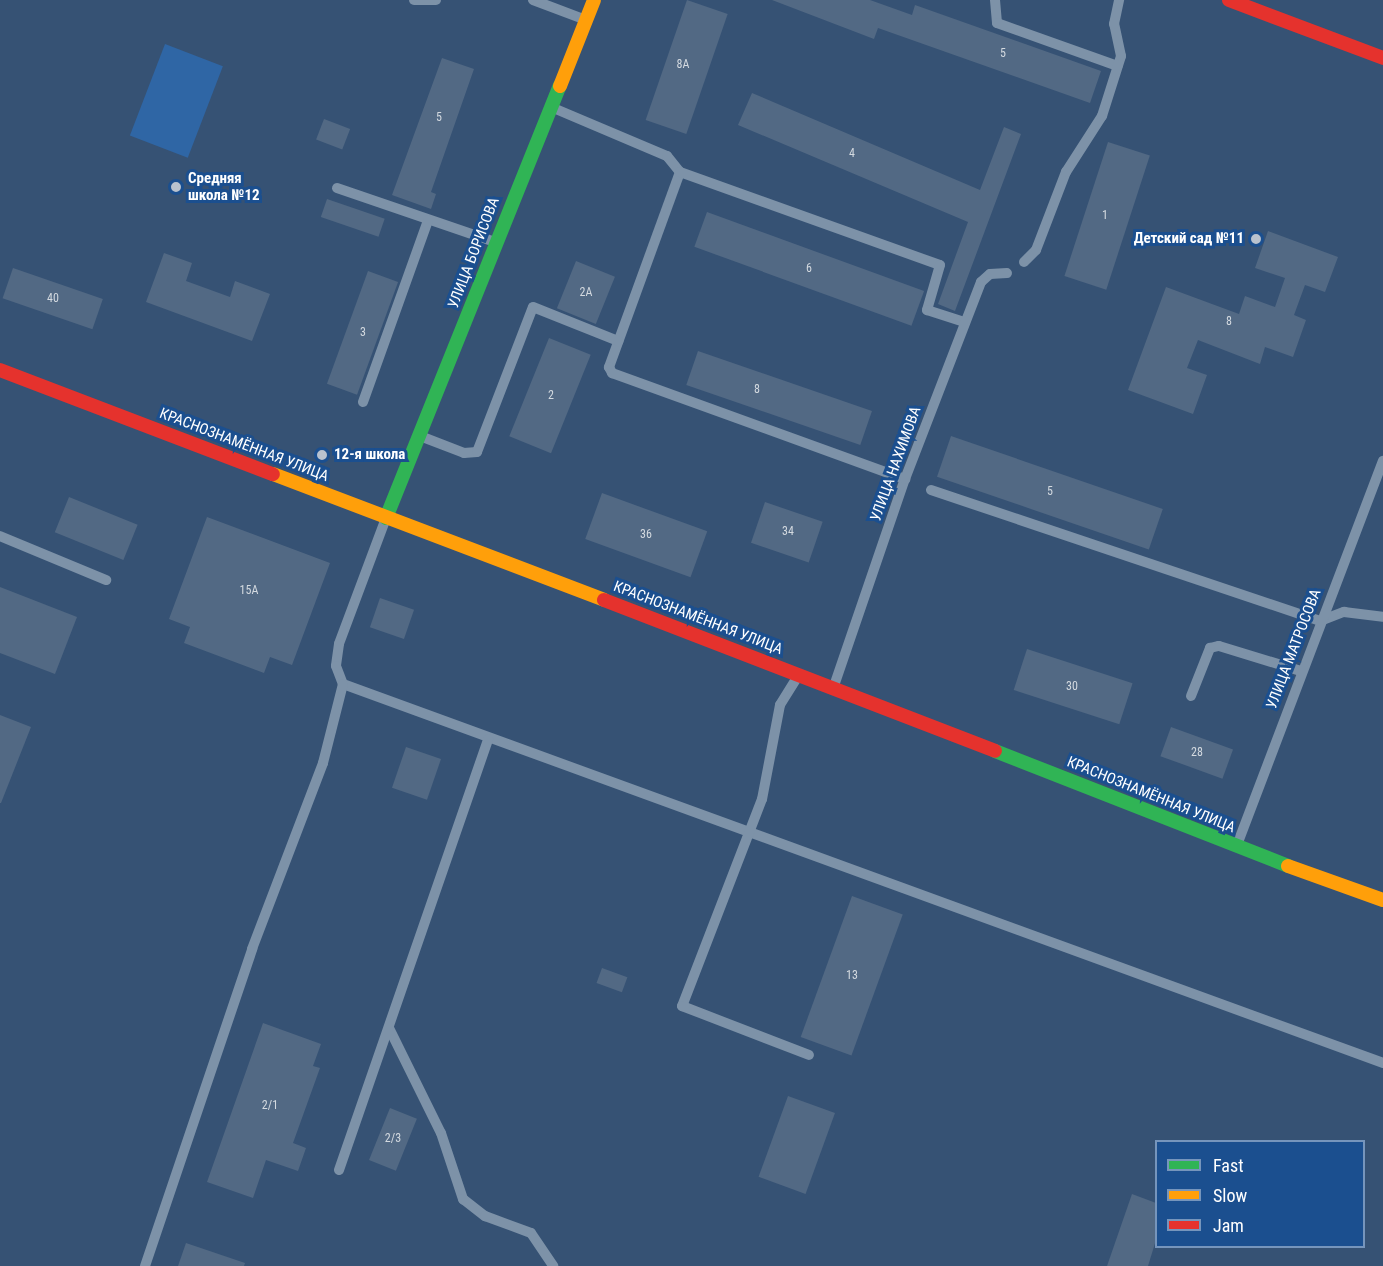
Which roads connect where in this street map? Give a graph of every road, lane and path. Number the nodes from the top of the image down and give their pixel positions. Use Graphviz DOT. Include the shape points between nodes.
graph roads {
  1 [pos="414,0"];
  2 [pos="436,0"];
  3 [pos="533,0"];
  4 [pos="594,0"];
  5 [pos="995,0"];
  6 [pos="1119,0"];
  7 [pos="1229,0"];
  8 [pos="1276,0"];
  9 [pos="1270,16"];
  10 [pos="587,20"];
  11 [pos="1383,58"];
  12 [pos="1118,66"];
  13 [pos="551,107"];
  14 [pos="680,172"];
  15 [pos="337,188"];
  16 [pos="428,220"];
  17 [pos="495,242"];
  18 [pos="1024,262"];
  19 [pos="1007,273"];
  20 [pos="965,322"];
  21 [pos="618,340"];
  22 [pos="0,370"];
  23 [pos="363,402"];
  24 [pos="420,436"];
  25 [pos="1383,461"];
  26 [pos="905,479"];
  27 [pos="931,490"];
  28 [pos="386,518"];
  29 [pos="0,536"];
  30 [pos="106,580"];
  31 [pos="1383,617"];
  32 [pos="1320,621"];
  33 [pos="1301,671"];
  34 [pos="800,673"];
  35 [pos="343,684"];
  36 [pos="834,687"];
  37 [pos="1191,696"];
  38 [pos="488,739"];
  39 [pos="747,834"];
  40 [pos="1236,848"];
  41 [pos="1383,900"];
  42 [pos="389,1028"];
  43 [pos="809,1055"];
  44 [pos="1383,1063"];
  45 [pos="339,1170"];
  46 [pos="145,1266"];
  47 [pos="553,1266"];
  1 -- 2 [label="lane"];
  3 -- 10 [label="lane"];
  4 -- 10 [label="main road, УЛИЦА БОРИСОВА"];
  5 -- 12 [label="lane" via="997,23"];
  6 -- 12 [label="lane" via="1114,24 1121,56"];
  7 -- 9 [label="main road"];
  8 -- 9 [label="lane"];
  9 -- 11 [label="main road"];
  10 -- 13 [label="main road, УЛИЦА БОРИСОВА"];
  12 -- 18 [label="lane" via="1102,116 1071,163 1036,250"];
  13 -- 14 [label="lane" via="667,156"];
  13 -- 17 [label="main road, УЛИЦА БОРИСОВА"];
  14 -- 20 [label="lane" via="940,265 927,310"];
  14 -- 21 [label="lane"];
  15 -- 16 [label="lane"];
  16 -- 17 [label="lane"];
  16 -- 23 [label="lane"];
  17 -- 24 [label="main road, УЛИЦА БОРИСОВА"];
  19 -- 20 [label="lane, УЛИЦА НАХИМОВА" via="990,274 981,282"];
  20 -- 26 [label="lane, УЛИЦА НАХИМОВА"];
  21 -- 24 [label="lane" via="533,307 477,452 464,453"];
  21 -- 26 [label="lane" via="609,367 612,373"];
  22 -- 28 [label="main road, КРАСНОЗНАМЁННАЯ УЛИЦА"];
  24 -- 28 [label="main road, УЛИЦА БОРИСОВА"];
  25 -- 32 [label="lane, УЛИЦА МАТРОСОВА"];
  26 -- 36 [label="lane, УЛИЦА НАХИМОВА"];
  27 -- 32 [label="lane"];
  28 -- 34 [label="main road, КРАСНОЗНАМЁННАЯ УЛИЦА"];
  28 -- 35 [label="lane" via="339,645 336,666"];
  29 -- 30 [label="lane"];
  31 -- 32 [label="lane" via="1344,612"];
  32 -- 33 [label="lane, УЛИЦА МАТРОСОВА"];
  33 -- 37 [label="lane" via="1210,648"];
  33 -- 40 [label="lane, УЛИЦА МАТРОСОВА"];
  34 -- 36 [label="main road, КРАСНОЗНАМЁННАЯ УЛИЦА"];
  34 -- 39 [label="lane" via="780,705 762,799"];
  35 -- 38 [label="lane"];
  35 -- 46 [label="lane" via="323,763 252,949"];
  36 -- 40 [label="main road, КРАСНОЗНАМЁННАЯ УЛИЦА"];
  38 -- 39 [label="lane"];
  38 -- 42 [label="lane"];
  39 -- 43 [label="lane" via="682,1006"];
  39 -- 44 [label="lane"];
  40 -- 41 [label="main road, КРАСНОЗНАМЁННАЯ УЛИЦА"];
  42 -- 45 [label="lane"];
  42 -- 47 [label="lane" via="441,1133 463,1199 485,1216 531,1233"];
}
